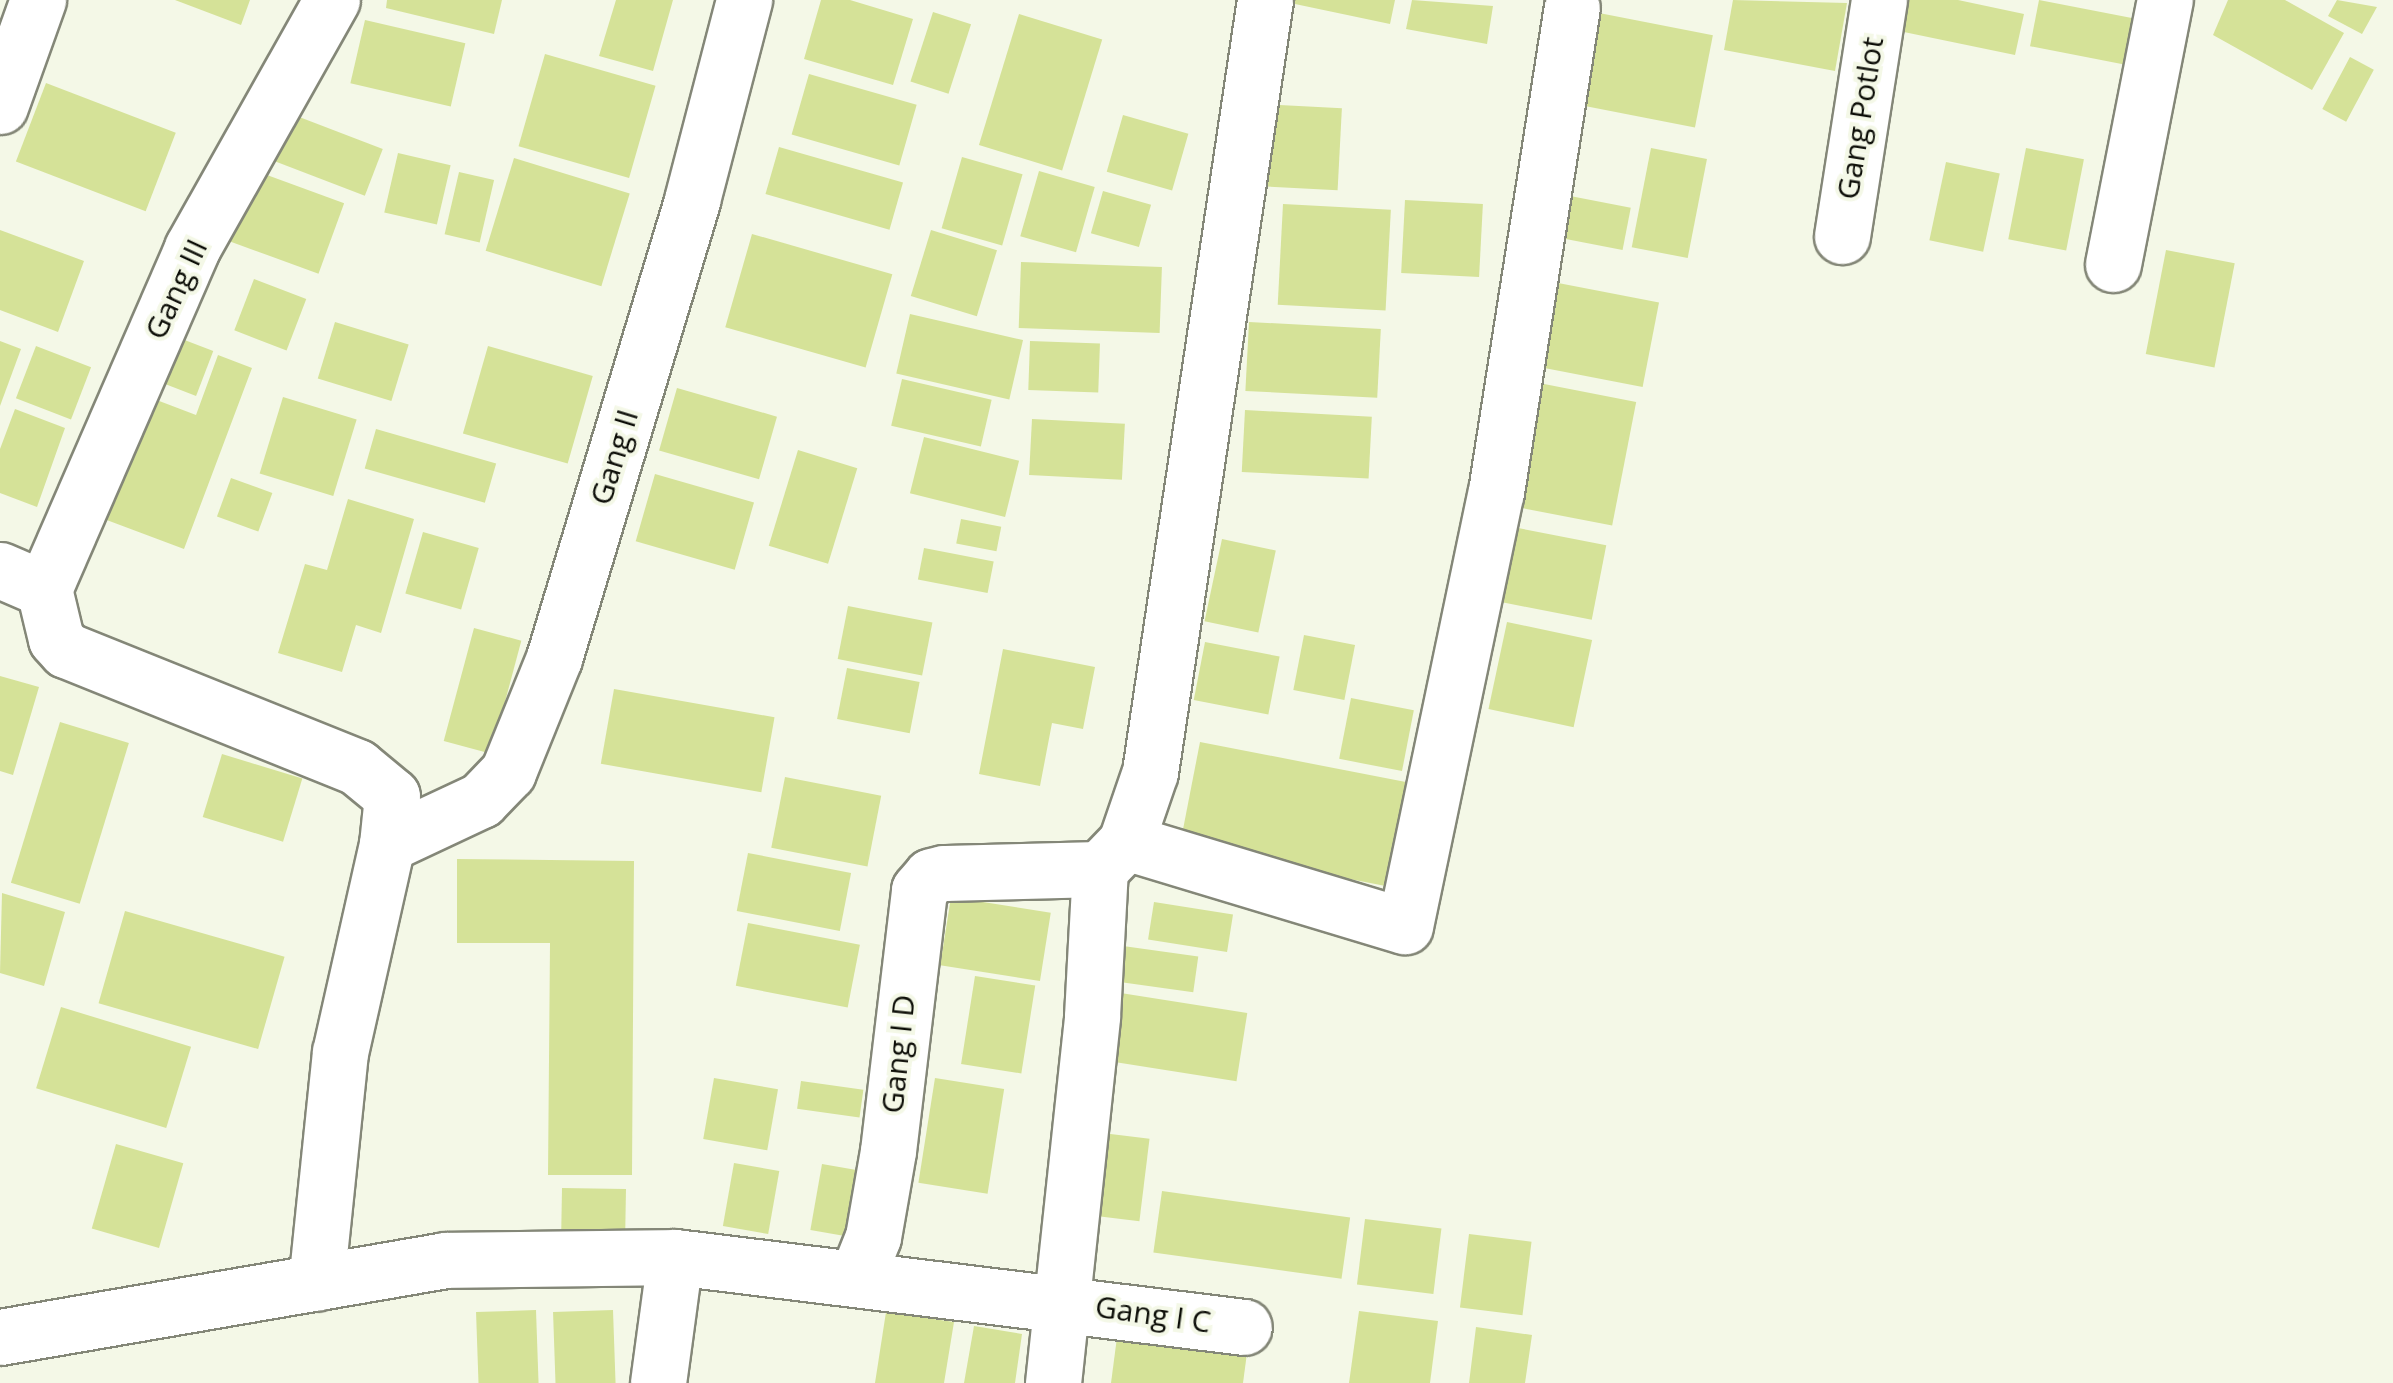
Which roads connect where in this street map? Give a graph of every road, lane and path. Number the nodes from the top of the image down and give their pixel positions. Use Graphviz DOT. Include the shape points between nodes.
graph roads {
  1 [pos="38,0"];
  2 [pos="332,0"];
  3 [pos="744,0"];
  4 [pos="1265,0"];
  5 [pos="1879,0"];
  6 [pos="2164,0"];
  7 [pos="1572,8"];
  8 [pos="0,106"];
  9 [pos="1842,236"];
  10 [pos="2114,264"];
  11 [pos="22,580"];
  12 [pos="387,844"];
  13 [pos="1113,856"];
  14 [pos="675,1257"];
  15 [pos="857,1277"];
  16 [pos="316,1283"];
  17 [pos="1062,1300"];
  18 [pos="1244,1327"];
  19 [pos="0,1337"];
  20 [pos="658,1383"];
  21 [pos="1053,1383"];
  1 -- 8 [label="street"];
  2 -- 11 [label="street, Gang III" via="192,248"];
  3 -- 12 [label="street, Gang II" via="692,200 559,641 508,772 481,800"];
  4 -- 13 [label="street" via="1150,772"];
  5 -- 9 [label="street, Gang Potlot"];
  6 -- 10 [label="street"];
  7 -- 13 [label="street, Gang I D" via="1496,492 1404,926"];
  11 -- 12 [label="street" via="66,650 374,778 392,796"];
  12 -- 16 [label="street" via="340,1052"];
  13 -- 15 [label="street, Gang I D" via="931,876 919,890 874,1237"];
  13 -- 17 [label="street"];
  14 -- 15 [label="street, Gang I C"];
  14 -- 16 [label="street, Gang I C" via="445,1260"];
  14 -- 20 [label="street"];
  15 -- 17 [label="street, Gang I C"];
  16 -- 19 [label="street, Gang I C"];
  17 -- 18 [label="street, Gang I C"];
  17 -- 21 [label="street"];
}
